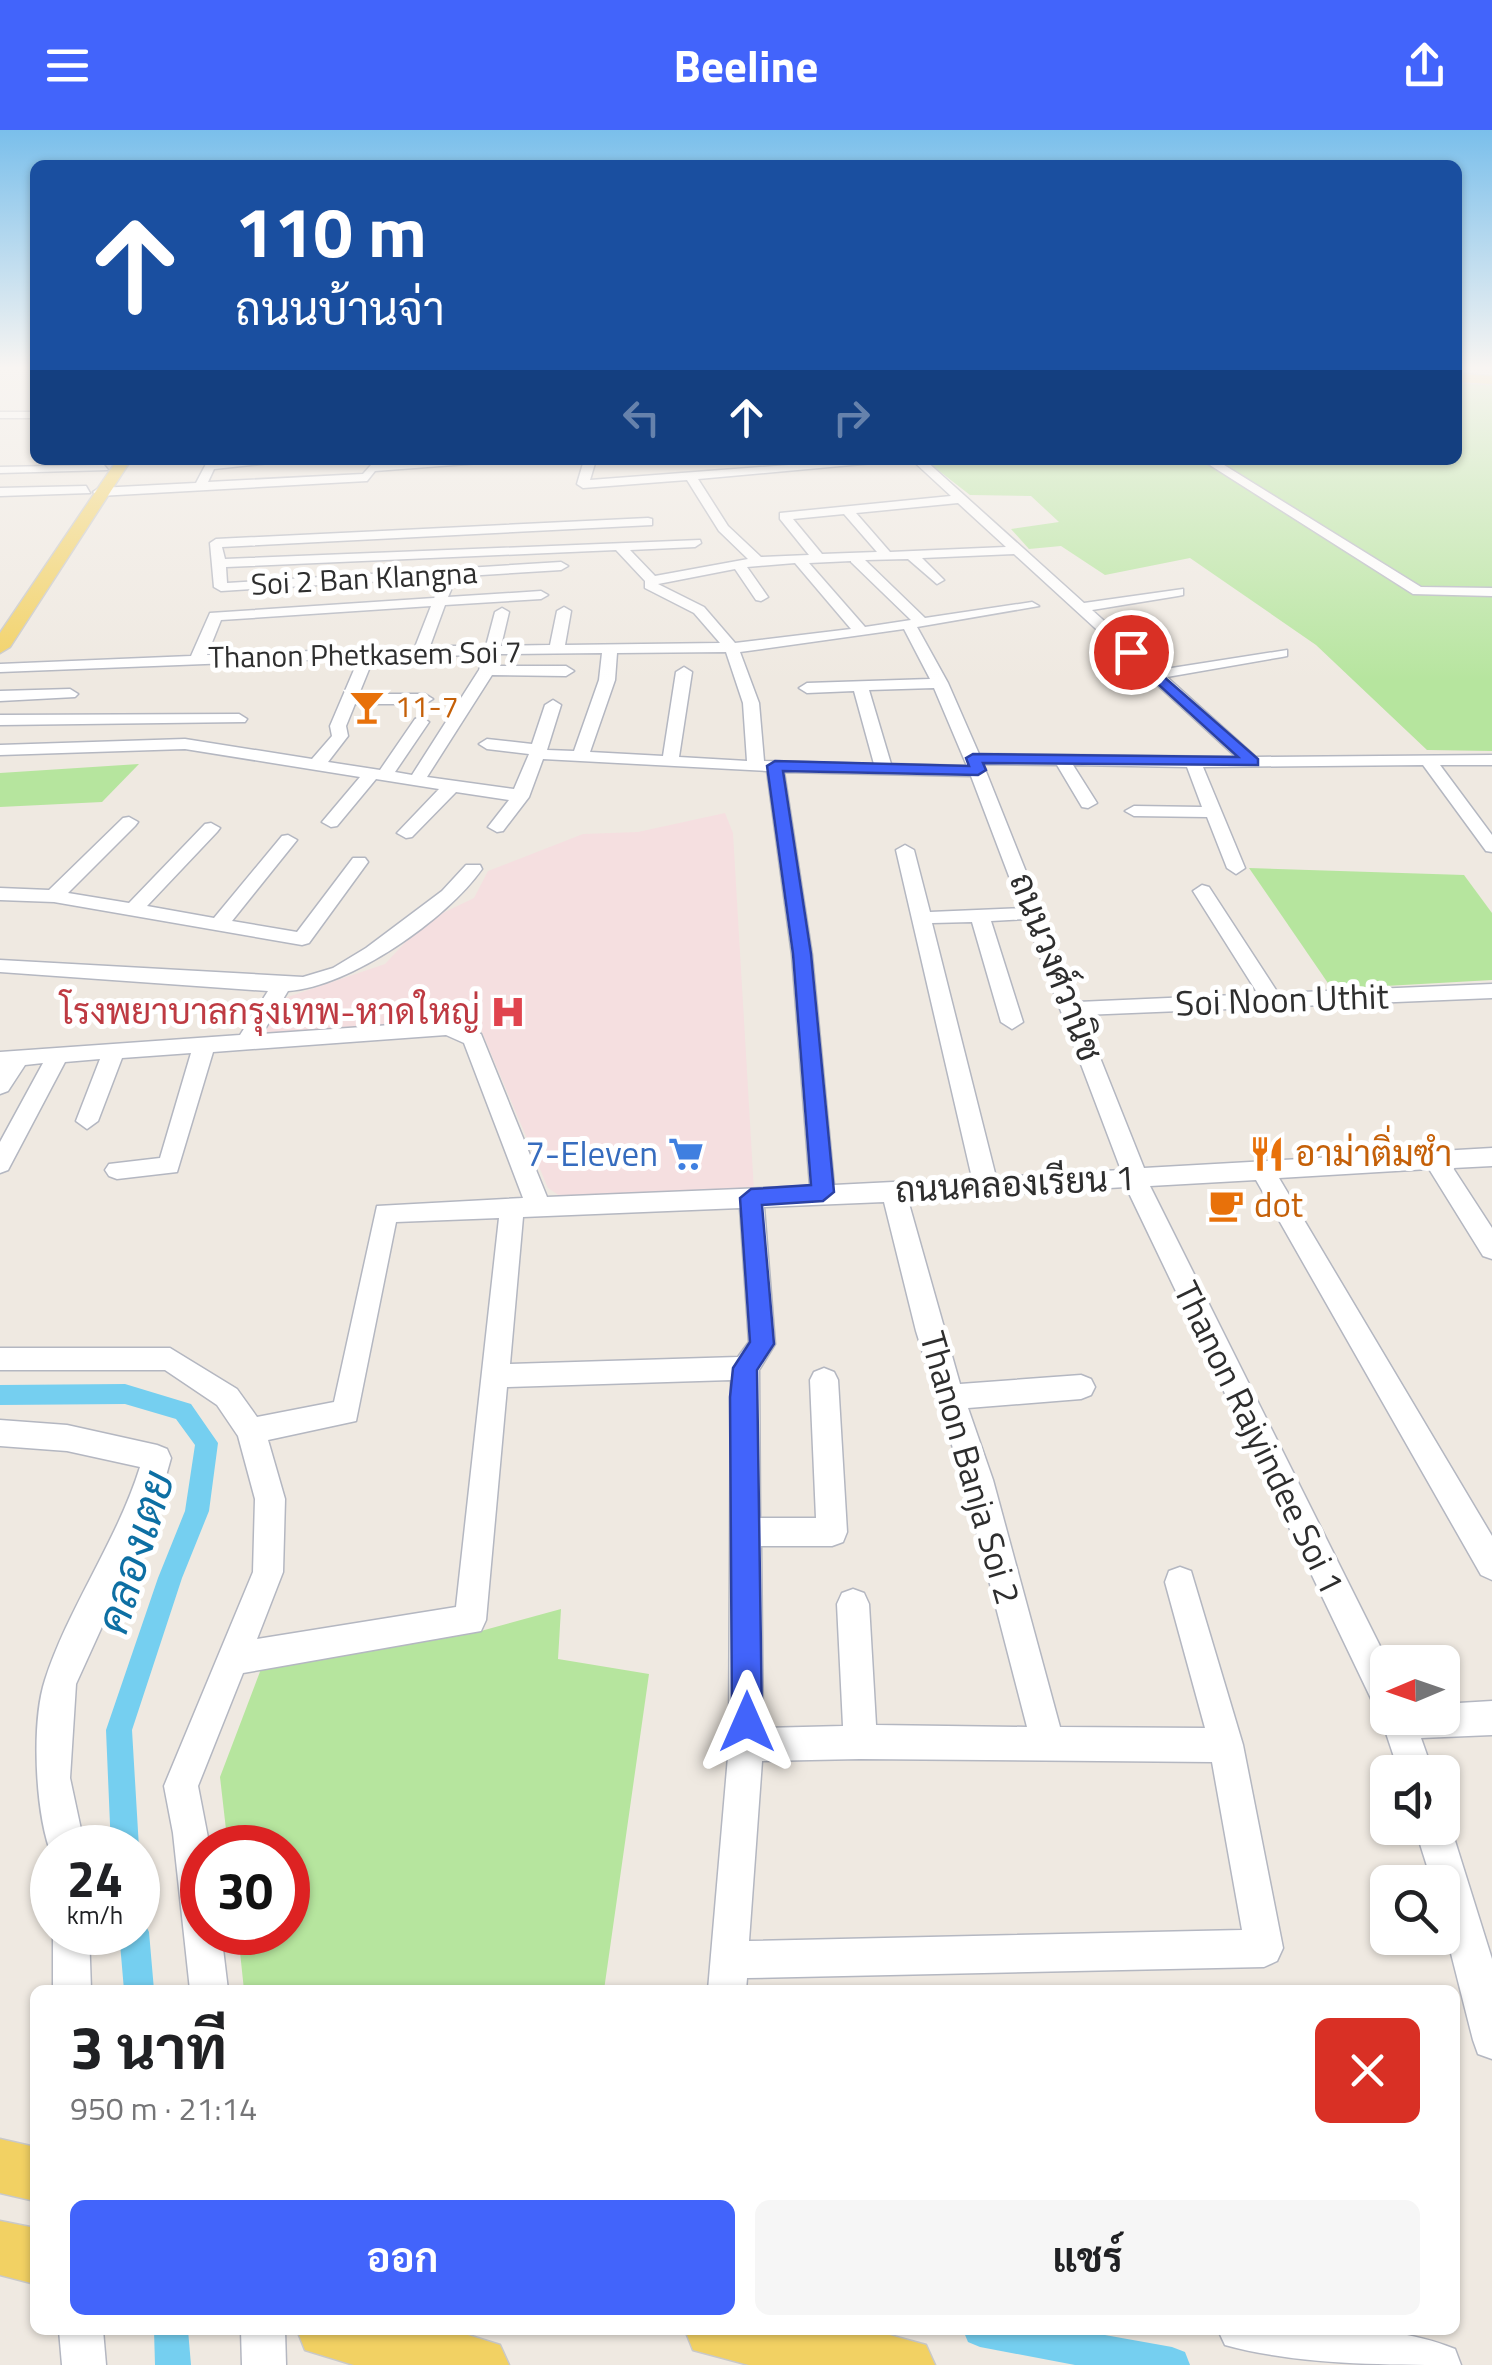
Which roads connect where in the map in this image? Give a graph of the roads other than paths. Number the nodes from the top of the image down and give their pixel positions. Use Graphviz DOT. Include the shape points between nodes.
graph roads {
  1 [pos="103,473"];
  2 [pos="111,473"];
  3 [pos="207,473"];
  4 [pos="333,473"];
  5 [pos="368,473"];
  6 [pos="586,473"];
  7 [pos="768,473"];
  8 [pos="933,473"];
  9 [pos="1229,473"];
  10 [pos="691,477"];
  11 [pos="332,479"];
  12 [pos="200,487"];
  13 [pos="93,491"];
  14 [pos="0,492"];
  15 [pos="962,499"];
  16 [pos="636,503"];
  17 [pos="848,510"];
  18 [pos="648,522"];
  19 [pos="454,530"];
  20 [pos="695,543"];
  21 [pos="661,544"];
  22 [pos="620,547"];
  23 [pos="1019,550"];
  24 [pos="451,554"];
  25 [pos="888,557"];
  26 [pos="914,557"];
  27 [pos="856,559"];
  28 [pos="800,560"];
  29 [pos="820,560"];
  30 [pos="758,562"];
  31 [pos="219,563"];
  32 [pos="738,565"];
  33 [pos="562,566"];
  34 [pos="450,576"];
  35 [pos="937,580"];
  36 [pos="652,582"];
  37 [pos="1178,592"];
  38 [pos="1492,592"];
  39 [pos="540,595"];
  40 [pos="762,597"];
  41 [pos="439,604"];
  42 [pos="1032,606"];
  43 [pos="1084,607"];
  44 [pos="564,611"];
  45 [pos="502,612"];
  46 [pos="4,621"];
  47 [pos="917,625"];
  48 [pos="862,632"];
  49 [pos="0,648"];
  50 [pos="730,648"];
  51 [pos="610,650"];
  52 [pos="494,651"];
  53 [pos="556,651"];
  54 [pos="422,652"];
  55 [pos="368,653"];
  56 [pos="1282,653"];
  57 [pos="198,658"];
  58 [pos="0,668"];
  59 [pos="487,670"];
  60 [pos="566,671"];
  61 [pos="684,672"];
  62 [pos="1154,675"];
  63 [pos="940,683"];
  64 [pos="860,686"];
  65 [pos="807,688"];
  66 [pos="70,694"];
  67 [pos="0,696"];
  68 [pos="351,699"];
  69 [pos="425,699"];
  70 [pos="552,705"];
  71 [pos="239,719"];
  72 [pos="0,720"];
  73 [pos="421,722"];
  74 [pos="487,744"];
  75 [pos="0,750"];
  76 [pos="538,752"];
  77 [pos="580,756"];
  78 [pos="1060,757"];
  79 [pos="1427,760"];
  80 [pos="1492,760"];
  81 [pos="670,762"];
  82 [pos="1193,762"];
  83 [pos="1252,762"];
  84 [pos="318,763"];
  85 [pos="976,764"];
  86 [pos="765,766"];
  87 [pos="884,770"];
  88 [pos="379,774"];
  89 [pos="417,780"];
  90 [pos="452,786"];
  91 [pos="520,797"];
  92 [pos="1088,803"];
  93 [pos="1134,810"];
  94 [pos="1214,812"];
  95 [pos="129,822"];
  96 [pos="330,822"];
  97 [pos="497,826"];
  98 [pos="211,828"];
  99 [pos="406,832"];
  100 [pos="288,840"];
  101 [pos="1492,848"];
  102 [pos="905,850"];
  103 [pos="359,862"];
  104 [pos="1236,868"];
  105 [pos="473,869"];
  106 [pos="1202,892"];
  107 [pos="0,894"];
  108 [pos="54,896"];
  109 [pos="132,910"];
  110 [pos="1036,913"];
  111 [pos="980,915"];
  112 [pos="923,918"];
  113 [pos="218,926"];
  114 [pos="0,966"];
  115 [pos="282,986"];
  116 [pos="1492,991"];
  117 [pos="1274,1001"];
  118 [pos="1073,1008"];
  119 [pos="1012,1022"];
  120 [pos="246,1042"];
  121 [pos="204,1046"];
  122 [pos="113,1054"];
  123 [pos="58,1055"];
  124 [pos="9,1058"];
  125 [pos="0,1086"];
  126 [pos="87,1121"];
  127 [pos="1492,1157"];
  128 [pos="1436,1161"];
  129 [pos="0,1164"];
  130 [pos="117,1170"];
  131 [pos="1262,1171"];
  132 [pos="1136,1177"];
  133 [pos="986,1186"];
  134 [pos="823,1192"];
  135 [pos="894,1192"];
  136 [pos="751,1198"];
  137 [pos="525,1206"];
  138 [pos="1492,1249"];
  139 [pos="0,1359"];
  140 [pos="745,1368"];
  141 [pos="496,1376"];
  142 [pos="824,1380"];
  143 [pos="1081,1387"];
  144 [pos="949,1397"];
  145 [pos="251,1431"];
  146 [pos="0,1432"];
  147 [pos="746,1532"];
  148 [pos="1492,1565"];
  149 [pos="1180,1582"];
  150 [pos="853,1604"];
  151 [pos="232,1659"];
  152 [pos="1370,1662"];
  153 [pos="1460,1716"];
  154 [pos="1492,1718"];
  155 [pos="860,1742"];
  156 [pos="1048,1744"];
  157 [pos="1226,1745"];
  158 [pos="746,1746"];
  159 [pos="62,1825"];
  160 [pos="1437,1845"];
  161 [pos="71,1955"];
  162 [pos="728,1975"];
  163 [pos="72,1985"];
  164 [pos="208,1985"];
  165 [pos="1492,2040"];
  166 [pos="0,2166"];
  167 [pos="30,2173"];
  168 [pos="0,2248"];
  169 [pos="30,2255"];
  170 [pos="82,2335"];
  171 [pos="263,2335"];
  172 [pos="347,2335"];
  173 [pos="740,2335"];
  174 [pos="1268,2335"];
  175 [pos="84,2365"];
  176 [pos="264,2365"];
  177 [pos="480,2365"];
  178 [pos="906,2365"];
  179 [pos="1439,2365"];
  1 -- 13 [label="main road"];
  2 -- 13 [label="main road"];
  3 -- 12 [label="street"];
  4 -- 11 [label="street"];
  5 -- 11 [label="street"];
  6 -- 10 [label="street" via="583,484"];
  7 -- 10 [label="street"];
  8 -- 15 [label="street"];
  9 -- 38 [label="street" via="1418,591"];
  10 -- 30 [label="street" via="723,528"];
  11 -- 12 [label="street"];
  12 -- 13 [label="street"];
  13 -- 14 [label="street"];
  13 -- 46 [label="main road"];
  15 -- 17 [label="street"];
  15 -- 23 [label="street"];
  16 -- 18 [label="street"];
  17 -- 25 [label="street"];
  17 -- 29 [label="street" via="784,516"];
  18 -- 19 [label="street"];
  18 -- 21 [label="street"];
  19 -- 24 [label="street"];
  19 -- 31 [label="street, Soi 2 Ban Klangna" via="216,538"];
  20 -- 21 [label="street"];
  21 -- 22 [label="street"];
  22 -- 24 [label="street"];
  22 -- 36 [label="street"];
  23 -- 26 [label="street"];
  23 -- 43 [label="street"];
  24 -- 31 [label="street"];
  24 -- 34 [label="street"];
  25 -- 26 [label="street"];
  25 -- 27 [label="street"];
  26 -- 35 [label="street"];
  27 -- 29 [label="street"];
  27 -- 47 [label="street, ถนนวงศ์วานิช"];
  28 -- 29 [label="street"];
  28 -- 30 [label="street"];
  28 -- 48 [label="street"];
  30 -- 32 [label="street"];
  31 -- 34 [label="street, Soi 2 Ban Klangna" via="221,587"];
  32 -- 36 [label="street"];
  32 -- 40 [label="street"];
  33 -- 34 [label="street, Soi 2 Ban Klangna"];
  34 -- 41 [label="street"];
  36 -- 50 [label="street" via="702,613"];
  37 -- 43 [label="street"];
  39 -- 41 [label="street"];
  41 -- 54 [label="street"];
  41 -- 57 [label="street" via="215,616"];
  42 -- 47 [label="street, Thanon Phetkasem Soi 7"];
  43 -- 62 [label="street"];
  44 -- 53 [label="street"];
  45 -- 52 [label="street"];
  46 -- 49 [label="main road"];
  47 -- 48 [label="street, Thanon Phetkasem Soi 7"];
  47 -- 63 [label="street, ถนนวงศ์วานิช"];
  48 -- 50 [label="street, Thanon Phetkasem Soi 7" via="795,635"];
  50 -- 51 [label="street, Thanon Phetkasem Soi 7"];
  50 -- 86 [label="street" via="750,685"];
  51 -- 53 [label="street, Thanon Phetkasem Soi 7"];
  51 -- 77 [label="street" via="608,680"];
  52 -- 53 [label="street, Thanon Phetkasem Soi 7"];
  52 -- 54 [label="street, Thanon Phetkasem Soi 7"];
  52 -- 59 [label="street"];
  54 -- 55 [label="street, Thanon Phetkasem Soi 7"];
  55 -- 57 [label="street, Thanon Phetkasem Soi 7"];
  55 -- 68 [label="street"];
  56 -- 62 [label="street"];
  57 -- 58 [label="street, Thanon Phetkasem Soi 7"];
  59 -- 60 [label="street"];
  59 -- 89 [label="street"];
  61 -- 81 [label="street"];
  62 -- 83 [label="street"];
  63 -- 64 [label="street"];
  63 -- 85 [label="street, ถนนวงศ์วานิช"];
  64 -- 65 [label="street"];
  64 -- 87 [label="street"];
  66 -- 67 [label="street"];
  68 -- 69 [label="street"];
  68 -- 84 [label="street" via="340,736"];
  70 -- 76 [label="street"];
  71 -- 72 [label="street"];
  73 -- 88 [label="street"];
  74 -- 76 [label="street"];
  75 -- 84 [label="street" via="186,744"];
  76 -- 77 [label="street"];
  76 -- 91 [label="street"];
  77 -- 81 [label="street"];
  78 -- 82 [label="street"];
  78 -- 85 [label="street"];
  78 -- 92 [label="street"];
  79 -- 80 [label="street"];
  79 -- 83 [label="street"];
  79 -- 101 [label="street"];
  81 -- 86 [label="street"];
  82 -- 83 [label="street"];
  82 -- 94 [label="street"];
  84 -- 88 [label="street"];
  85 -- 87 [label="street"];
  85 -- 110 [label="street, ถนนวงศ์วานิช"];
  86 -- 87 [label="street"];
  86 -- 134 [label="street" via="802,954"];
  88 -- 89 [label="street"];
  88 -- 96 [label="street"];
  89 -- 90 [label="street"];
  90 -- 91 [label="street"];
  90 -- 99 [label="street"];
  91 -- 97 [label="street"];
  93 -- 94 [label="street"];
  94 -- 104 [label="street"];
  95 -- 108 [label="street"];
  98 -- 109 [label="street"];
  100 -- 113 [label="street"];
  102 -- 112 [label="street"];
  103 -- 113 [label="street" via="302,939"];
  105 -- 115 [label="street" via="460,889 360,965"];
  106 -- 117 [label="street"];
  107 -- 108 [label="street"];
  108 -- 109 [label="street"];
  109 -- 113 [label="street"];
  110 -- 111 [label="street"];
  110 -- 118 [label="street, ถนนวงศ์วานิช"];
  111 -- 112 [label="street"];
  111 -- 119 [label="street"];
  112 -- 133 [label="street"];
  114 -- 115 [label="street"];
  115 -- 120 [label="street"];
  116 -- 117 [label="street, Soi Noon Uthit"];
  117 -- 118 [label="street, Soi Noon Uthit"];
  118 -- 132 [label="street, ถนนวงศ์วานิช"];
  120 -- 121 [label="street"];
  120 -- 137 [label="street" via="448,1028 474,1039"];
  121 -- 122 [label="street"];
  121 -- 130 [label="street" via="168,1166"];
  122 -- 123 [label="street"];
  122 -- 126 [label="street"];
  123 -- 124 [label="street"];
  123 -- 129 [label="street"];
  124 -- 125 [label="street"];
  127 -- 128 [label="street, ถนนคลองเรียน 1"];
  128 -- 131 [label="street, ถนนคลองเรียน 1"];
  128 -- 138 [label="street"];
  131 -- 132 [label="street, ถนนคลองเรียน 1"];
  131 -- 148 [label="street"];
  132 -- 133 [label="street, ถนนคลองเรียน 1"];
  132 -- 152 [label="street, Thanon Rajyindee Soi 1" via="1148,1215"];
  133 -- 135 [label="street, ถนนคลองเรียน 1"];
  134 -- 135 [label="street, ถนนคลองเรียน 1"];
  134 -- 136 [label="street, ถนนคลองเรียน 1"];
  135 -- 144 [label="street, Thanon Banja Soi 2"];
  136 -- 137 [label="street, ถนนคลองเรียน 1"];
  136 -- 140 [label="street" via="762,1344"];
  137 -- 141 [label="street"];
  137 -- 145 [label="street, ถนนคลองเรียน 1" via="386,1213 346,1412"];
  139 -- 145 [label="street" via="170,1359 227,1397"];
  140 -- 141 [label="street"];
  140 -- 147 [label="street"];
  141 -- 151 [label="street" via="470,1620"];
  142 -- 147 [label="street" via="832,1532"];
  143 -- 144 [label="street"];
  144 -- 156 [label="street, Thanon Banja Soi 2" via="978,1480"];
  145 -- 151 [label="street" via="270,1499 268,1572"];
  146 -- 159 [label="street" via="67,1438 157,1458 144,1501 60,1684 53,1778"];
  147 -- 158 [label="street"];
  149 -- 157 [label="street"];
  150 -- 155 [label="street"];
  151 -- 164 [label="street" via="181,1786"];
  153 -- 154 [label="street"];
  155 -- 156 [label="street"];
  155 -- 158 [label="street"];
  156 -- 157 [label="street"];
  157 -- 162 [label="street" via="1264,1948"];
  158 -- 162 [label="street"];
  160 -- 165 [label="street"];
  161 -- 163 [label="street"];
  166 -- 167 [label="main road"];
  168 -- 169 [label="main road"];
  170 -- 175 [label="street"];
  171 -- 176 [label="street"];
  172 -- 177 [label="main road"];
  173 -- 178 [label="main road"];
  174 -- 179 [label="street"];
}
